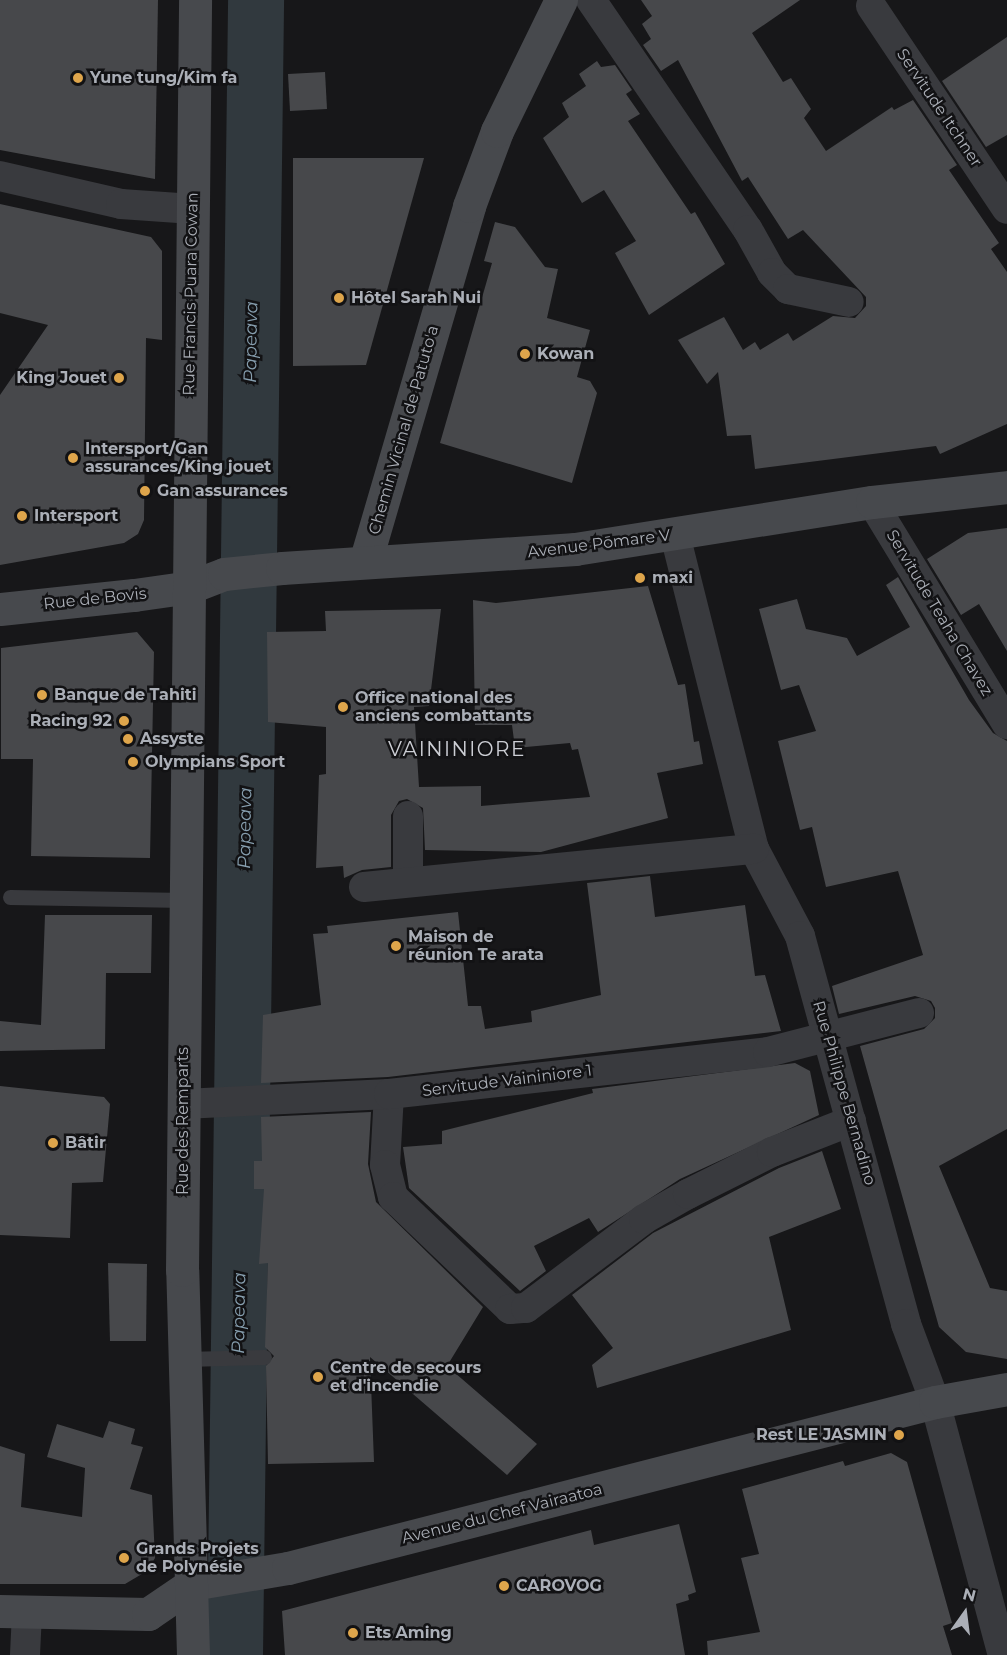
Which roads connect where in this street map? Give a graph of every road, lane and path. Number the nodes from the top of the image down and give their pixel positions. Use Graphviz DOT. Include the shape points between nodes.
graph roads {
  1 [pos="195,0"];
  2 [pos="561,0"];
  3 [pos="591,0"];
  4 [pos="871,6"];
  5 [pos="0,176"];
  6 [pos="1002,190"];
  7 [pos="193,208"];
  8 [pos="849,302"];
  9 [pos="1007,487"];
  10 [pos="872,502"];
  11 [pos="675,536"];
  12 [pos="366,560"];
  13 [pos="190,587"];
  14 [pos="0,609"];
  15 [pos="1007,724"];
  16 [pos="408,816"];
  17 [pos="754,849"];
  18 [pos="408,882"];
  19 [pos="364,887"];
  20 [pos="10,897"];
  21 [pos="185,900"];
  22 [pos="919,1013"];
  23 [pos="829,1039"];
  24 [pos="389,1094"];
  25 [pos="183,1104"];
  26 [pos="851,1121"];
  27 [pos="264,1357"];
  28 [pos="185,1359"];
  29 [pos="1007,1389"];
  30 [pos="935,1402"];
  31 [pos="201,1583"];
  32 [pos="997,1599"];
  33 [pos="13,1611"];
  34 [pos="24,1655"];
  35 [pos="193,1655"];
  36 [pos="1003,1655"];
  1 -- 7 [label="main road, Rue Francis Puara Cowan"];
  2 -- 12 [label="main road, Chemin Vicinal de Patuto'a" via="497,131 469,207"];
  3 -- 8 [label="street" via="748,230 772,273 788,289"];
  4 -- 6 [label="street, Servitude Itchner"];
  5 -- 7 [label="street" via="121,204"];
  7 -- 13 [label="main road, Rue Francis Puara Cowan"];
  9 -- 10 [label="main road, Avenue Pōmare V"];
  10 -- 11 [label="main road, Avenue Pōmare V"];
  10 -- 15 [label="street, Servitude Teaha Chavez"];
  11 -- 12 [label="main road, Avenue Pōmare V" via="541,552"];
  11 -- 17 [label="street, Rue Philippe Bernadino"];
  12 -- 13 [label="main road, Avenue Pōmare V" via="224,574"];
  13 -- 14 [label="main road, Rue de Bovis"];
  13 -- 21 [label="main road, Rue des Remparts"];
  16 -- 18 [label="street"];
  17 -- 18 [label="street"];
  17 -- 23 [label="street, Rue Philippe Bernadino" via="800,936"];
  18 -- 19 [label="street"];
  20 -- 21 [label="lane"];
  21 -- 25 [label="main road, Rue des Remparts"];
  22 -- 23 [label="street, Servitude Vaininiore 1"];
  23 -- 24 [label="street, Servitude Vaininiore 1" via="768,1052"];
  23 -- 26 [label="street, Rue Philippe Bernadino"];
  24 -- 25 [label="street, Servitude Vaininiore 1" via="274,1103"];
  24 -- 26 [label="street" via="385,1165 393,1197 510,1309 526,1308 644,1220 715,1179"];
  25 -- 28 [label="main road, Rue des Remparts"];
  26 -- 30 [label="street, Rue Philippe Bernadino" via="906,1324"];
  27 -- 28 [label="lane"];
  28 -- 31 [label="main road, Rue des Remparts"];
  29 -- 30 [label="main road, Avenue du Chef Vairaatoa"];
  30 -- 31 [label="main road, Avenue du Chef Vairaatoa" via="510,1513"];
  30 -- 32 [label="street, Rue Philippe Bernadino"];
  31 -- 33 [label="main road, Avenue du Chef Vairaatoa" via="148,1614"];
  31 -- 35 [label="main road, Rue des Remparts"];
  32 -- 36 [label="street, Rue Philippe Bernadino"];
  33 -- 34 [label="street"];
}
